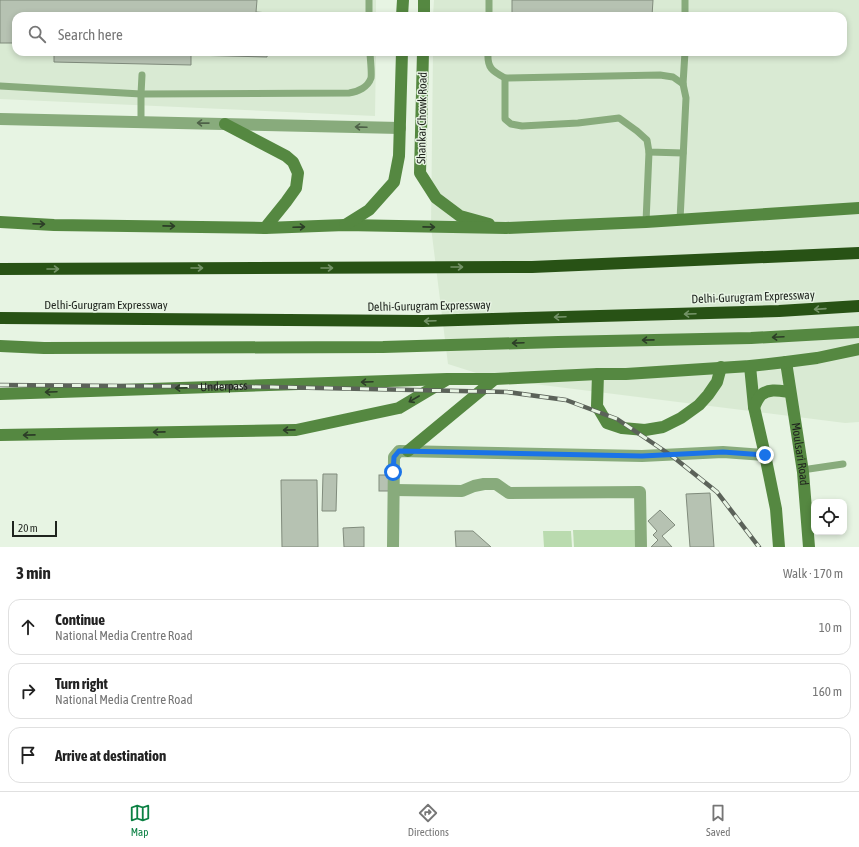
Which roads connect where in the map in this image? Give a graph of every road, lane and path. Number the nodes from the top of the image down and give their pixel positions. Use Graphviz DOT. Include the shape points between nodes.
graph roads {
  1 [pos="369,0"];
  2 [pos="403,0"];
  3 [pos="424,0"];
  4 [pos="489,0"];
  5 [pos="685,0"];
  6 [pos="369,12"];
  7 [pos="402,12"];
  8 [pos="424,12"];
  9 [pos="489,12"];
  10 [pos="685,12"];
  11 [pos="370,56"];
  12 [pos="402,56"];
  13 [pos="424,56"];
  14 [pos="488,56"];
  15 [pos="685,56"];
  16 [pos="142,75"];
  17 [pos="505,78"];
  18 [pos="683,84"];
  19 [pos="0,86"];
  20 [pos="141,94"];
  21 [pos="0,119"];
  22 [pos="141,122"];
  23 [pos="225,124"];
  24 [pos="400,128"];
  25 [pos="649,152"];
  26 [pos="683,153"];
  27 [pos="859,208"];
  28 [pos="680,220"];
  29 [pos="0,222"];
  30 [pos="646,222"];
  31 [pos="345,225"];
  32 [pos="265,228"];
  33 [pos="506,228"];
  34 [pos="859,253"];
  35 [pos="0,269"];
  36 [pos="859,306"];
  37 [pos="0,318"];
  38 [pos="859,332"];
  39 [pos="0,346"];
  40 [pos="859,349"];
  41 [pos="786,362"];
  42 [pos="750,366"];
  43 [pos="721,367"];
  44 [pos="598,374"];
  45 [pos="448,379"];
  46 [pos="495,379"];
  47 [pos="790,392"];
  48 [pos="0,394"];
  49 [pos="754,407"];
  50 [pos="0,435"];
  51 [pos="408,451"];
  52 [pos="765,455"];
  53 [pos="843,464"];
  54 [pos="802,470"];
  55 [pos="394,490"];
  56 [pos="393,547"];
  57 [pos="641,547"];
  58 [pos="780,547"];
  59 [pos="809,547"];
  1 -- 6 [label="lane"];
  2 -- 7 [label="main road"];
  3 -- 8 [label="main road"];
  4 -- 9 [label="lane"];
  5 -- 10 [label="lane"];
  11 -- 20 [label="lane" via="371,78 365,87 357,92"];
  12 -- 24 [label="main road, Shankar Chowk Road"];
  13 -- 33 [label="main road, Shankar Chowk Road" via="420,173 436,198 460,216"];
  14 -- 17 [label="lane" via="487,62 494,72"];
  15 -- 18 [label="lane"];
  16 -- 20 [label="lane"];
  17 -- 18 [label="lane" via="660,75 673,77"];
  17 -- 25 [label="lane" via="505,119 511,124 522,126 578,123 620,118 647,140"];
  18 -- 26 [label="lane" via="686,98"];
  19 -- 20 [label="lane"];
  20 -- 22 [label="lane"];
  21 -- 22 [label="street"];
  23 -- 22 [label="street, one-way"];
  24 -- 23 [label="street, one-way"];
  23 -- 32 [label="main road" via="294,162 298,173 296,188"];
  24 -- 31 [label="main road, Shankar Chowk Road" via="399,156 394,182 369,210"];
  25 -- 26 [label="lane"];
  25 -- 30 [label="lane"];
  26 -- 28 [label="lane"];
  27 -- 28 [label="main road"];
  28 -- 30 [label="main road"];
  29 -- 32 [label="main road, one-way"];
  30 -- 33 [label="main road"];
  32 -- 31 [label="main road, one-way"];
  31 -- 33 [label="main road, one-way"];
  35 -- 34 [label="highway, one-way" via="532,267"];
  36 -- 37 [label="highway, Delhi-Gurugram Expressway, one-way" via="779,312 423,321"];
  38 -- 39 [label="main road, one-way" via="750,338 383,347"];
  40 -- 41 [label="main road, Underpass"];
  41 -- 42 [label="main road, Underpass"];
  41 -- 47 [label="main road, Moulsari Road"];
  42 -- 43 [label="main road, Underpass"];
  42 -- 49 [label="main road"];
  43 -- 44 [label="main road, Underpass"];
  43 -- 44 [label="main road" via="717,382 699,405 663,427 645,430 622,428 607,423 597,406"];
  44 -- 46 [label="main road, Underpass"];
  45 -- 46 [label="main road, Underpass"];
  45 -- 48 [label="main road, Underpass, one-way"];
  45 -- 50 [label="main road, one-way" via="399,408 296,430"];
  46 -- 51 [label="main road"];
  47 -- 49 [label="main road" via="768,391 760,395"];
  47 -- 54 [label="main road, Moulsari Road"];
  49 -- 52 [label="main road"];
  51 -- 52 [label="street" via="642,456 723,452"];
  51 -- 55 [label="street" via="399,451 394,457"];
  52 -- 58 [label="main road" via="776,509"];
  53 -- 54 [label="lane"];
  54 -- 59 [label="main road, Moulsari Road"];
  55 -- 56 [label="street"];
  55 -- 57 [label="street" via="462,491 474,486 496,484 509,493 640,492"];
}
